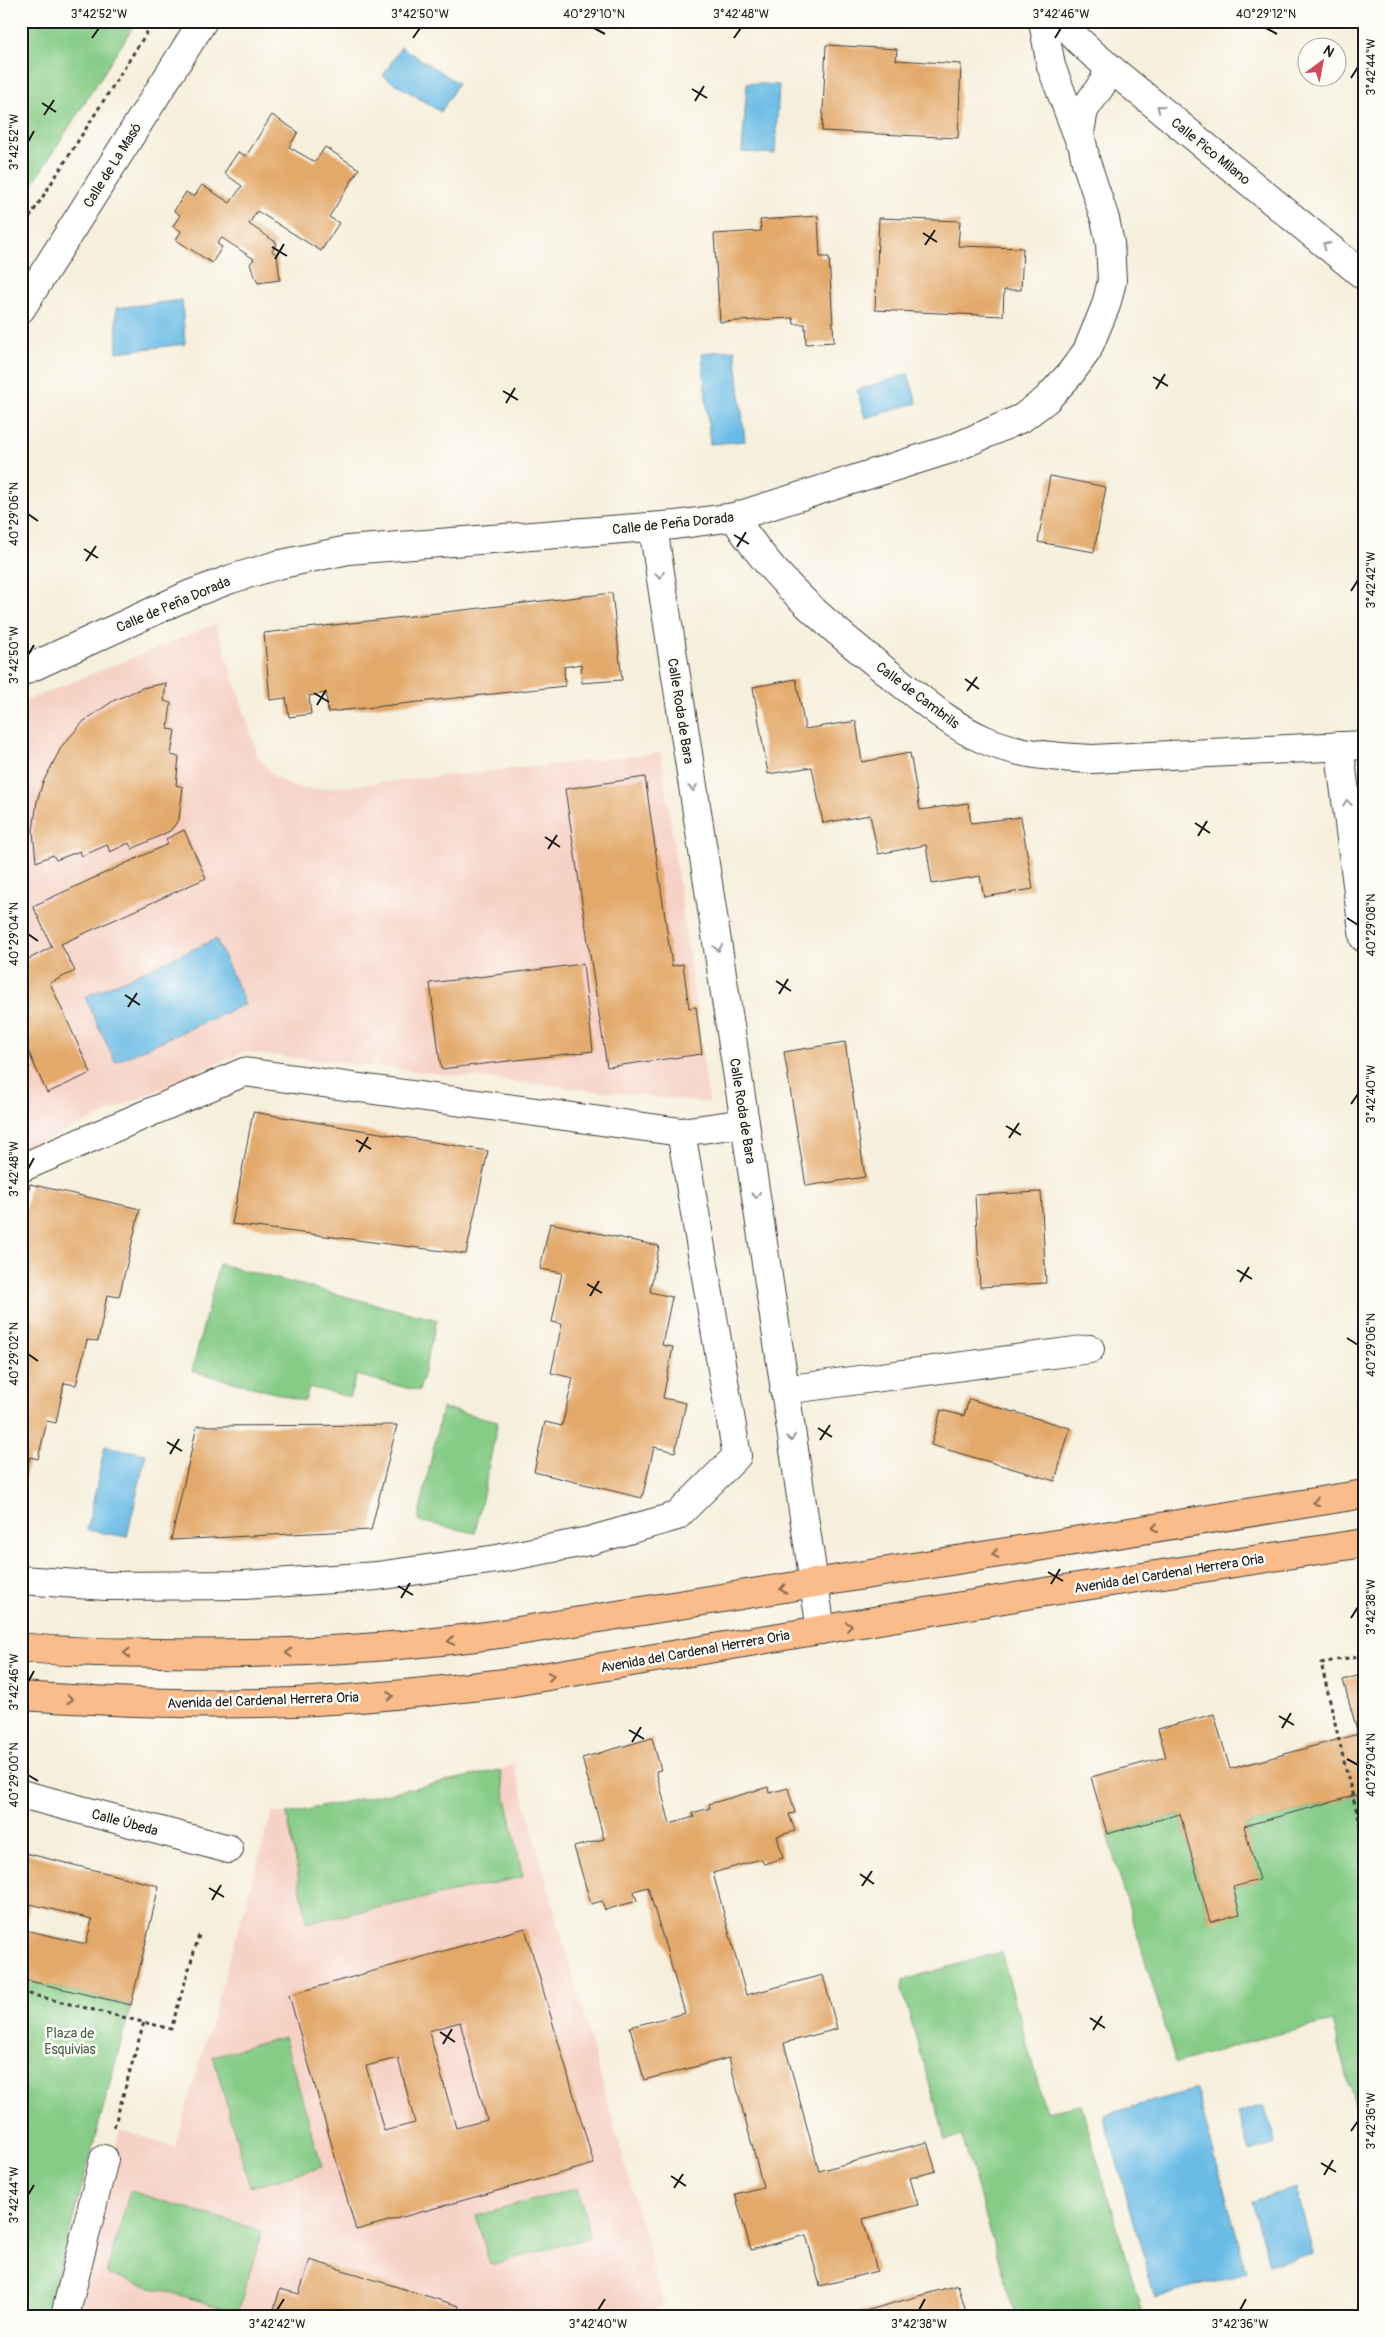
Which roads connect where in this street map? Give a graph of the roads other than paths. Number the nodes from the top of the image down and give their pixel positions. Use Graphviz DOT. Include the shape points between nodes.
graph roads {
  1 [pos="203,21"];
  2 [pos="1043,21"];
  3 [pos="1063,21"];
  4 [pos="1101,60"];
  5 [pos="1051,66"];
  6 [pos="1082,145"];
  7 [pos="1364,276"];
  8 [pos="21,309"];
  9 [pos="734,517"];
  10 [pos="653,527"];
  11 [pos="21,672"];
  12 [pos="1352,746"];
  13 [pos="1364,938"];
  14 [pos="745,1123"];
  15 [pos="681,1132"];
  16 [pos="21,1168"];
  17 [pos="1090,1349"];
  18 [pos="784,1390"];
  19 [pos="1364,1494"];
  20 [pos="1364,1543"];
  21 [pos="21,1580"];
  22 [pos="814,1583"];
  23 [pos="821,1630"];
  24 [pos="21,1647"];
  25 [pos="21,1696"];
  26 [pos="21,1794"];
  27 [pos="229,1850"];
  28 [pos="104,2159"];
  29 [pos="65,2316"];
  1 -- 8 [label="street, Calle de La Masó"];
  2 -- 5 [label="street"];
  3 -- 4 [label="street, Calle Pico Milano"];
  4 -- 5 [label="street" via="1079,50"];
  4 -- 6 [label="street" via="1105,80 1084,110 1080,127"];
  7 -- 4 [label="street, Calle Pico Milano, one-way"];
  5 -- 6 [label="street"];
  6 -- 9 [label="street, Calle de Peña Dorada" via="1108,235 1112,282 1087,351 1046,400 1022,418 954,448"];
  9 -- 10 [label="street, Calle de Peña Dorada"];
  9 -- 12 [label="street, Calle de Cambrils" via="762,559 793,593 928,704 961,729 987,741 1051,756 1093,759"];
  10 -- 11 [label="street, Calle de Peña Dorada" via="348,550 277,565 191,594"];
  10 -- 14 [label="street, Calle Roda de Bara, one-way"];
  13 -- 12 [label="street, Calle de Cambrils, one-way"];
  14 -- 15 [label="street"];
  14 -- 18 [label="street, Calle Roda de Bara, one-way"];
  15 -- 16 [label="street" via="244,1072"];
  15 -- 21 [label="street" via="737,1456 677,1516 589,1541 497,1559 377,1576 244,1585 106,1586"];
  17 -- 18 [label="street"];
  18 -- 22 [label="street, Calle Roda de Bara, one-way"];
  19 -- 22 [label="main road, one-way"];
  23 -- 20 [label="main road, Avenida del Cardenal Herrera Oria, one-way"];
  22 -- 23 [label="street, Calle Roda de Bara"];
  22 -- 24 [label="main road, one-way" via="415,1646 233,1654"];
  25 -- 23 [label="main road, Avenida del Cardenal Herrera Oria, one-way" via="227,1703 415,1694 513,1682"];
  26 -- 27 [label="street, Calle Úbeda"];
  28 -- 29 [label="street"];
}
